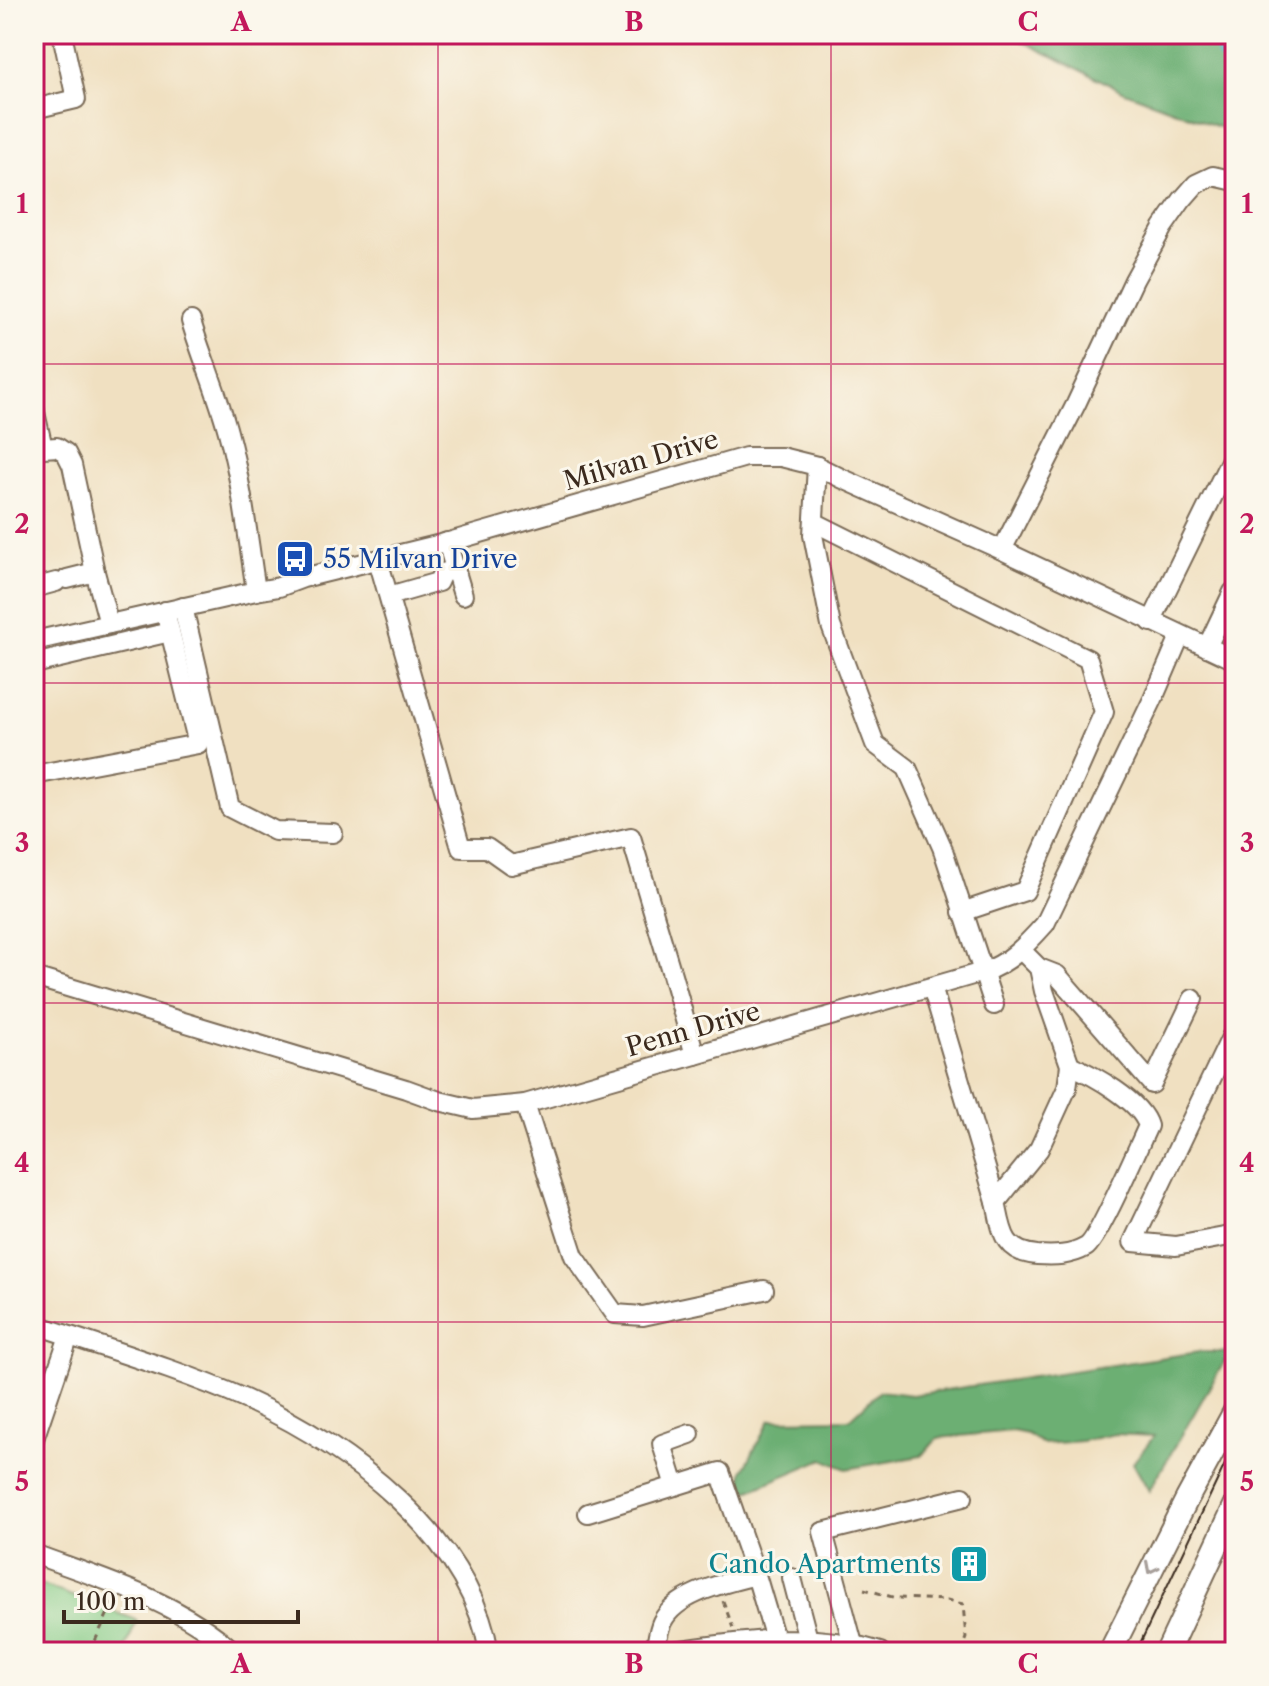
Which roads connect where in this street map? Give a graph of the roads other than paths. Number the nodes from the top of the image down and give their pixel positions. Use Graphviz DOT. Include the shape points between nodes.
graph roads {
  1 [pos="62,34"];
  2 [pos="34,109"];
  3 [pos="1235,181"];
  4 [pos="191,321"];
  5 [pos="34,408"];
  6 [pos="39,449"];
  7 [pos="1235,451"];
  8 [pos="817,466"];
  9 [pos="814,522"];
  10 [pos="447,542"];
  11 [pos="1002,550"];
  12 [pos="378,560"];
  13 [pos="455,570"];
  14 [pos="95,572"];
  15 [pos="34,588"];
  16 [pos="256,591"];
  17 [pos="1234,591"];
  18 [pos="463,595"];
  19 [pos="389,596"];
  20 [pos="174,609"];
  21 [pos="1151,622"];
  22 [pos="109,624"];
  23 [pos="78,631"];
  24 [pos="170,632"];
  25 [pos="35,635"];
  26 [pos="1180,636"];
  27 [pos="1207,647"];
  28 [pos="83,653"];
  29 [pos="1235,660"];
  30 [pos="34,664"];
  31 [pos="34,775"];
  32 [pos="333,833"];
  33 [pos="962,912"];
  34 [pos="1021,950"];
  35 [pos="1039,968"];
  36 [pos="983,972"];
  37 [pos="34,977"];
  38 [pos="932,987"];
  39 [pos="1193,999"];
  40 [pos="994,1005"];
  41 [pos="1235,1029"];
  42 [pos="695,1055"];
  43 [pos="1070,1065"];
  44 [pos="525,1104"];
  45 [pos="996,1202"];
  46 [pos="1235,1235"];
  47 [pos="764,1290"];
  48 [pos="34,1324"];
  49 [pos="69,1336"];
  50 [pos="1235,1411"];
  51 [pos="690,1434"];
  52 [pos="34,1439"];
  53 [pos="675,1486"];
  54 [pos="963,1497"];
  55 [pos="1235,1506"];
  56 [pos="588,1513"];
  57 [pos="34,1554"];
  58 [pos="756,1575"];
  59 [pos="792,1578"];
  60 [pos="775,1639"];
  61 [pos="808,1639"];
  62 [pos="853,1644"];
  63 [pos="234,1652"];
  64 [pos="489,1652"];
  65 [pos="655,1652"];
  66 [pos="666,1652"];
  67 [pos="880,1652"];
  68 [pos="1110,1652"];
  69 [pos="1167,1652"];
  1 -- 2 [label="street" via="76,99"];
  3 -- 11 [label="street" via="1213,176 1196,184 1163,227"];
  4 -- 16 [label="street" via="229,435"];
  5 -- 6 [label="street"];
  6 -- 14 [label="street" via="57,447 72,465"];
  7 -- 21 [label="street"];
  8 -- 9 [label="street"];
  8 -- 10 [label="street, Milvan Drive" via="781,457 746,457"];
  8 -- 11 [label="street, Milvan Drive"];
  9 -- 33 [label="street" via="831,626 875,744 907,768 942,847"];
  9 -- 33 [label="street" via="1088,659 1104,712 1025,891"];
  10 -- 12 [label="street, Milvan Drive"];
  10 -- 13 [label="street"];
  11 -- 21 [label="street, Milvan Drive"];
  12 -- 16 [label="street, Milvan Drive"];
  12 -- 19 [label="street"];
  13 -- 18 [label="street"];
  13 -- 19 [label="street" via="442,573 438,582"];
  14 -- 15 [label="street"];
  14 -- 22 [label="street"];
  16 -- 20 [label="street, Milvan Drive"];
  17 -- 27 [label="street"];
  19 -- 42 [label="street" via="461,848 487,848 511,865 631,837"];
  20 -- 22 [label="street, Milvan Drive"];
  20 -- 24 [label="street"];
  20 -- 32 [label="street" via="230,808 275,831"];
  21 -- 26 [label="street, Milvan Drive"];
  22 -- 23 [label="street, Milvan Drive"];
  23 -- 25 [label="street, Milvan Drive"];
  23 -- 28 [label="street"];
  24 -- 28 [label="street"];
  24 -- 31 [label="street" via="198,744"];
  26 -- 27 [label="street, Milvan Drive"];
  26 -- 34 [label="street, Penn Drive" via="1058,901"];
  27 -- 29 [label="street, Milvan Drive"];
  28 -- 30 [label="street"];
  33 -- 36 [label="street"];
  34 -- 35 [label="street"];
  34 -- 36 [label="street, Penn Drive"];
  35 -- 39 [label="street" via="1057,975 1152,1084"];
  35 -- 43 [label="street"];
  36 -- 38 [label="street, Penn Drive"];
  36 -- 40 [label="street"];
  37 -- 44 [label="street, Penn Drive" via="454,1105 473,1109"];
  38 -- 42 [label="street, Penn Drive"];
  38 -- 45 [label="street"];
  41 -- 46 [label="street" via="1133,1242 1176,1246"];
  42 -- 44 [label="street, Penn Drive"];
  43 -- 45 [label="street" via="1067,1088 1039,1149"];
  43 -- 45 [label="street" via="1131,1103 1148,1126 1099,1229 1089,1246 1060,1256 1029,1254 1004,1238"];
  44 -- 47 [label="street" via="574,1256 615,1314 643,1316"];
  48 -- 49 [label="street"];
  49 -- 52 [label="street"];
  49 -- 64 [label="street" via="247,1400 371,1477 442,1545 469,1589"];
  50 -- 68 [label="main road, one-way"];
  51 -- 53 [label="street" via="662,1444"];
  53 -- 56 [label="street"];
  53 -- 58 [label="street" via="720,1472"];
  54 -- 62 [label="street" via="823,1532"];
  55 -- 69 [label="main road"];
  57 -- 63 [label="street" via="140,1593 191,1620"];
  58 -- 60 [label="street"];
  58 -- 65 [label="street" via="684,1599 661,1624"];
  59 -- 61 [label="street"];
  60 -- 61 [label="street"];
  60 -- 66 [label="street"];
  61 -- 62 [label="street"];
  62 -- 67 [label="street"];
}
